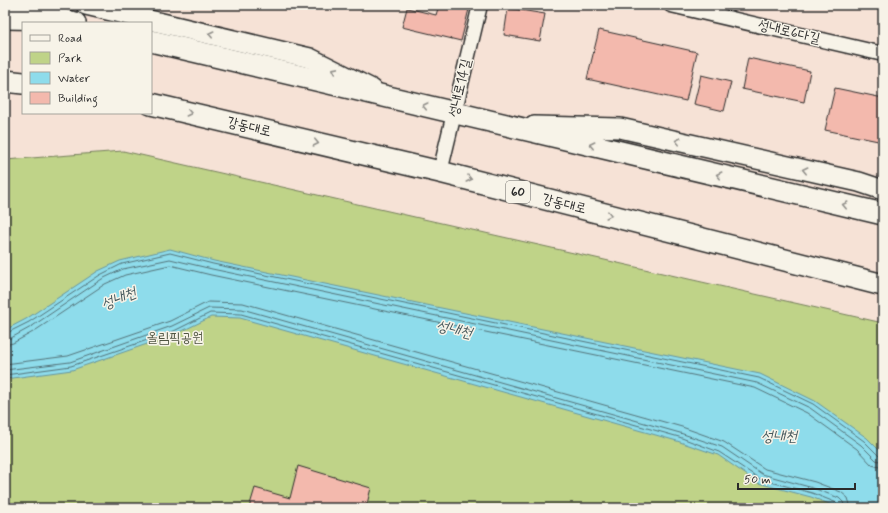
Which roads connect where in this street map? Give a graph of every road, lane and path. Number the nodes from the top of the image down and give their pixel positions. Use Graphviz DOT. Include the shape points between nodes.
graph roads {
  1 [pos="5,5"];
  2 [pos="86,5"];
  3 [pos="480,5"];
  4 [pos="671,5"];
  5 [pos="5,18"];
  6 [pos="67,21"];
  7 [pos="152,41"];
  8 [pos="883,54"];
  9 [pos="5,81"];
  10 [pos="22,83"];
  11 [pos="395,100"];
  12 [pos="152,104"];
  13 [pos="454,112"];
  14 [pos="508,125"];
  15 [pos="440,172"];
  16 [pos="883,190"];
  17 [pos="883,214"];
  18 [pos="883,285"];
  1 -- 6 [label="main road"];
  11 -- 2 [label="main road, one-way" via="310,58"];
  3 -- 13 [label="street, 성내로14길"];
  4 -- 8 [label="street, 성내로6다길"];
  5 -- 6 [label="main road"];
  7 -- 11 [label="main road"];
  9 -- 10 [label="main road"];
  13 -- 11 [label="main road, one-way"];
  12 -- 15 [label="main road, 강동대로 / 60, one-way"];
  13 -- 14 [label="main road"];
  13 -- 15 [label="street, 성내로14길"];
  16 -- 14 [label="main road, one-way" via="859,182 620,128"];
  17 -- 14 [label="main road, one-way"];
  15 -- 18 [label="main road, 강동대로 / 60, one-way"];
}
